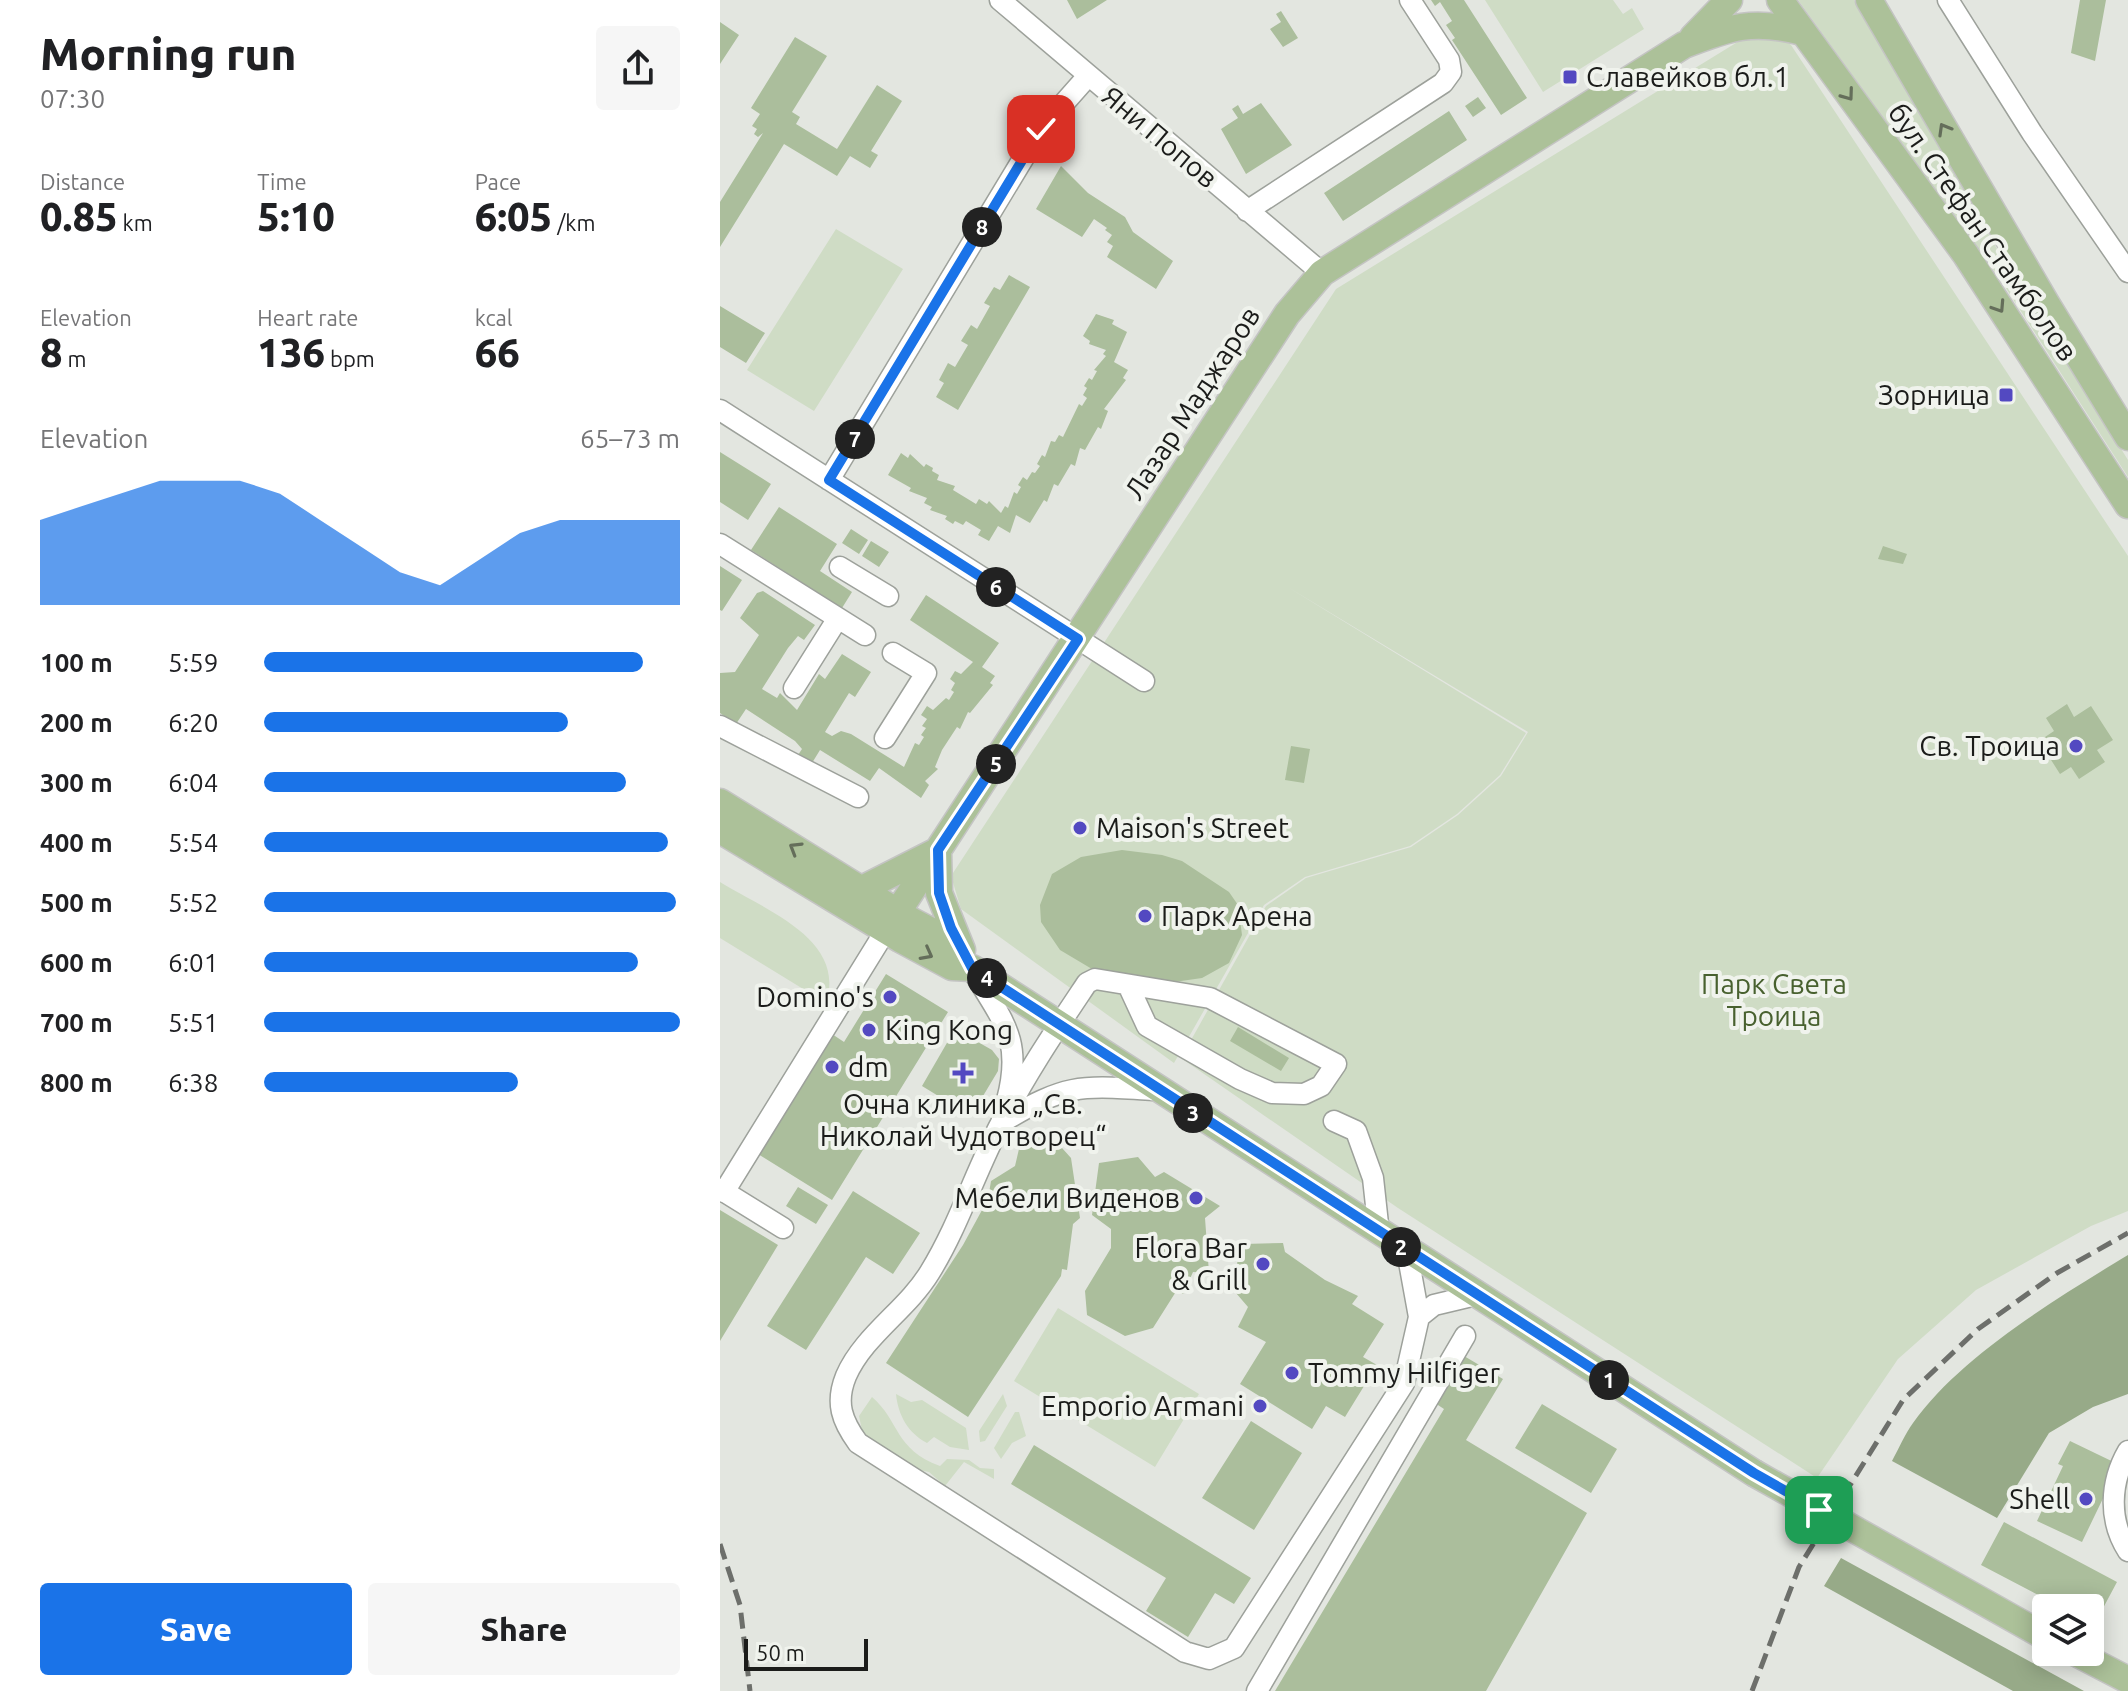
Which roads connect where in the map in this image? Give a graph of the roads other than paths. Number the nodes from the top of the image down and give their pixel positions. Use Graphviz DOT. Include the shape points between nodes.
graph roads {
  1 [pos="1410,0"];
  2 [pos="1729,0"];
  3 [pos="1780,0"];
  4 [pos="1869,0"];
  5 [pos="1948,0"];
  6 [pos="1003,1"];
  7 [pos="1802,32"];
  8 [pos="1684,45"];
  9 [pos="1088,76"];
  10 [pos="1247,211"];
  11 [pos="2128,272"];
  12 [pos="1322,273"];
  13 [pos="720,410"];
  14 [pos="2128,437"];
  15 [pos="829,480"];
  16 [pos="2128,505"];
  17 [pos="720,544"];
  18 [pos="840,567"];
  19 [pos="888,596"];
  20 [pos="838,618"];
  21 [pos="865,635"];
  22 [pos="1078,639"];
  23 [pos="893,653"];
  24 [pos="1144,681"];
  25 [pos="794,688"];
  26 [pos="720,726"];
  27 [pos="885,738"];
  28 [pos="858,797"];
  29 [pos="720,802"];
  30 [pos="720,830"];
  31 [pos="938,850"];
  32 [pos="862,889"];
  33 [pos="892,921"];
  34 [pos="966,957"];
  35 [pos="1128,985"];
  36 [pos="1059,1026"];
  37 [pos="1156,1090"];
  38 [pos="1334,1121"];
  39 [pos="1001,1123"];
  40 [pos="722,1190"];
  41 [pos="783,1228"];
  42 [pos="1379,1233"];
  43 [pos="1407,1251"];
  44 [pos="1476,1295"];
  45 [pos="1419,1317"];
  46 [pos="1465,1336"];
  47 [pos="2128,1451"];
  48 [pos="2128,1551"];
  49 [pos="2032,1629"];
  50 [pos="2101,1666"];
  51 [pos="2128,1680"];
  52 [pos="1257,1691"];
  1 -- 10 [label="street" via="1449,60 1451,72 1443,83"];
  2 -- 8 [label="main road, Лазар Маджаров"];
  3 -- 7 [label="main road, бул. Стефан Стамболов"];
  14 -- 4 [label="main road, бул. Стефан Стамболов, one-way"];
  5 -- 11 [label="street"];
  6 -- 9 [label="street, Яни Попов"];
  7 -- 8 [label="main road, Лазар Маджаров" via="1769,24 1739,25"];
  7 -- 16 [label="main road, бул. Стефан Стамболов, one-way" via="1966,255"];
  8 -- 12 [label="main road, Лазар Маджаров"];
  9 -- 10 [label="street, Яни Попов"];
  9 -- 15 [label="street" via="1041,129"];
  10 -- 12 [label="street, Яни Попов"];
  12 -- 22 [label="main road, Лазар Маджаров" via="1287,314"];
  13 -- 15 [label="street"];
  15 -- 22 [label="street"];
  17 -- 20 [label="street"];
  18 -- 19 [label="street"];
  20 -- 21 [label="street"];
  20 -- 25 [label="street"];
  22 -- 24 [label="street"];
  22 -- 31 [label="main road, Лазар Маджаров"];
  23 -- 27 [label="street" via="926,673"];
  26 -- 28 [label="street"];
  32 -- 29 [label="main road, one-way"];
  30 -- 33 [label="main road" via="813,886"];
  31 -- 32 [label="main road"];
  31 -- 33 [label="main road, Лазар Маджаров"];
  31 -- 34 [label="main road" via="939,893"];
  32 -- 33 [label="main road"];
  33 -- 34 [label="main road" via="952,967"];
  33 -- 40 [label="street"];
  34 -- 36 [label="main road"];
  34 -- 39 [label="street" via="1014,1051"];
  35 -- 35 [label="street" via="1210,998 1336,1064 1321,1086 1304,1094 1272,1093 1147,1026"];
  35 -- 36 [label="street" via="1095,979 1087,983"];
  36 -- 37 [label="main road"];
  36 -- 39 [label="street"];
  37 -- 39 [label="street" via="1071,1088 1041,1098"];
  37 -- 42 [label="main road"];
  38 -- 42 [label="street" via="1356,1131 1365,1149"];
  39 -- 45 [label="street" via="928,1276 868,1343 846,1377 842,1421 858,1443 1185,1652 1209,1659 1234,1648 1404,1383"];
  40 -- 41 [label="street"];
  42 -- 43 [label="main road"];
  43 -- 44 [label="main road"];
  43 -- 45 [label="street"];
  44 -- 45 [label="street" via="1434,1305"];
  44 -- 49 [label="main road, bridge" via="1754,1473"];
  46 -- 52 [label="street"];
  47 -- 48 [label="street" via="2113,1501 2114,1521"];
  50 -- 51 [label="main road"];
}
